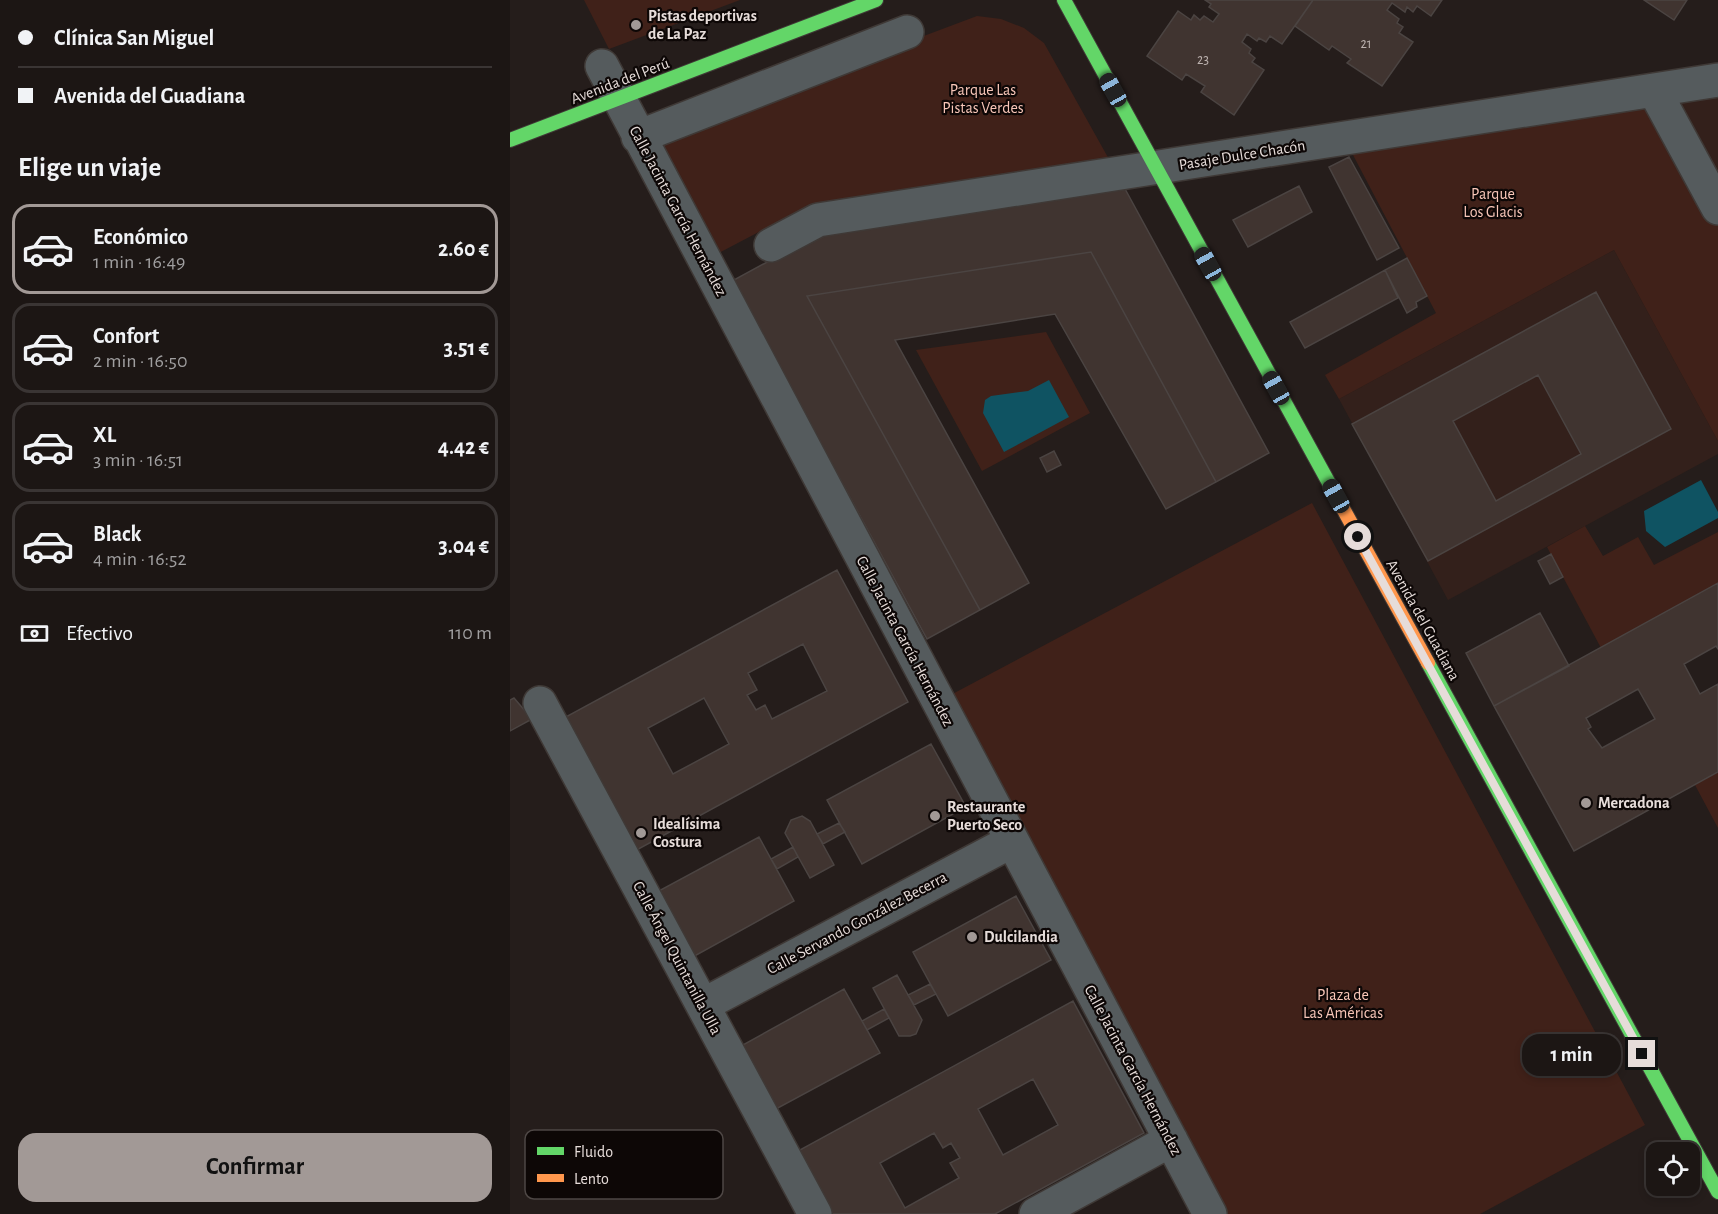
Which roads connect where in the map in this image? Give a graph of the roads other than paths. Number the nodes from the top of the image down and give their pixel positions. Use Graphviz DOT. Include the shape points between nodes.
graph roads {
  1 [pos="876,0"];
  2 [pos="1064,0"];
  3 [pos="908,32"];
  4 [pos="602,66"];
  5 [pos="1718,80"];
  6 [pos="1654,90"];
  7 [pos="618,99"];
  8 [pos="638,137"];
  9 [pos="510,140"];
  10 [pos="1156,168"];
  11 [pos="1718,208"];
  12 [pos="771,244"];
  13 [pos="540,703"];
  14 [pos="1012,842"];
  15 [pos="703,1005"];
  16 [pos="1171,1140"];
  17 [pos="1718,1192"];
  18 [pos="815,1214"];
  19 [pos="1036,1214"];
  20 [pos="1210,1214"];
  1 -- 7 [label="street, Avenida del Perú"];
  2 -- 10 [label="street, Avenida del Guadiana"];
  3 -- 8 [label="street"];
  4 -- 7 [label="street, Calle Jacinta García Hernández"];
  5 -- 6 [label="street, Pasaje Dulce Chacón"];
  6 -- 10 [label="street, Pasaje Dulce Chacón"];
  6 -- 11 [label="street"];
  7 -- 8 [label="street, Calle Jacinta García Hernández"];
  7 -- 9 [label="street, Avenida del Perú"];
  8 -- 14 [label="street, Calle Jacinta García Hernández"];
  10 -- 12 [label="street, Pasaje Dulce Chacón" via="818,220"];
  10 -- 17 [label="street, Avenida del Guadiana"];
  13 -- 15 [label="street, Calle Ángel Quintanilla Ulla"];
  14 -- 15 [label="street, Calle Servando González Becerra"];
  14 -- 16 [label="street, Calle Jacinta García Hernández"];
  15 -- 18 [label="street, Calle Ángel Quintanilla Ulla"];
  16 -- 19 [label="street"];
  16 -- 20 [label="street, Calle Jacinta García Hernández"];
}
